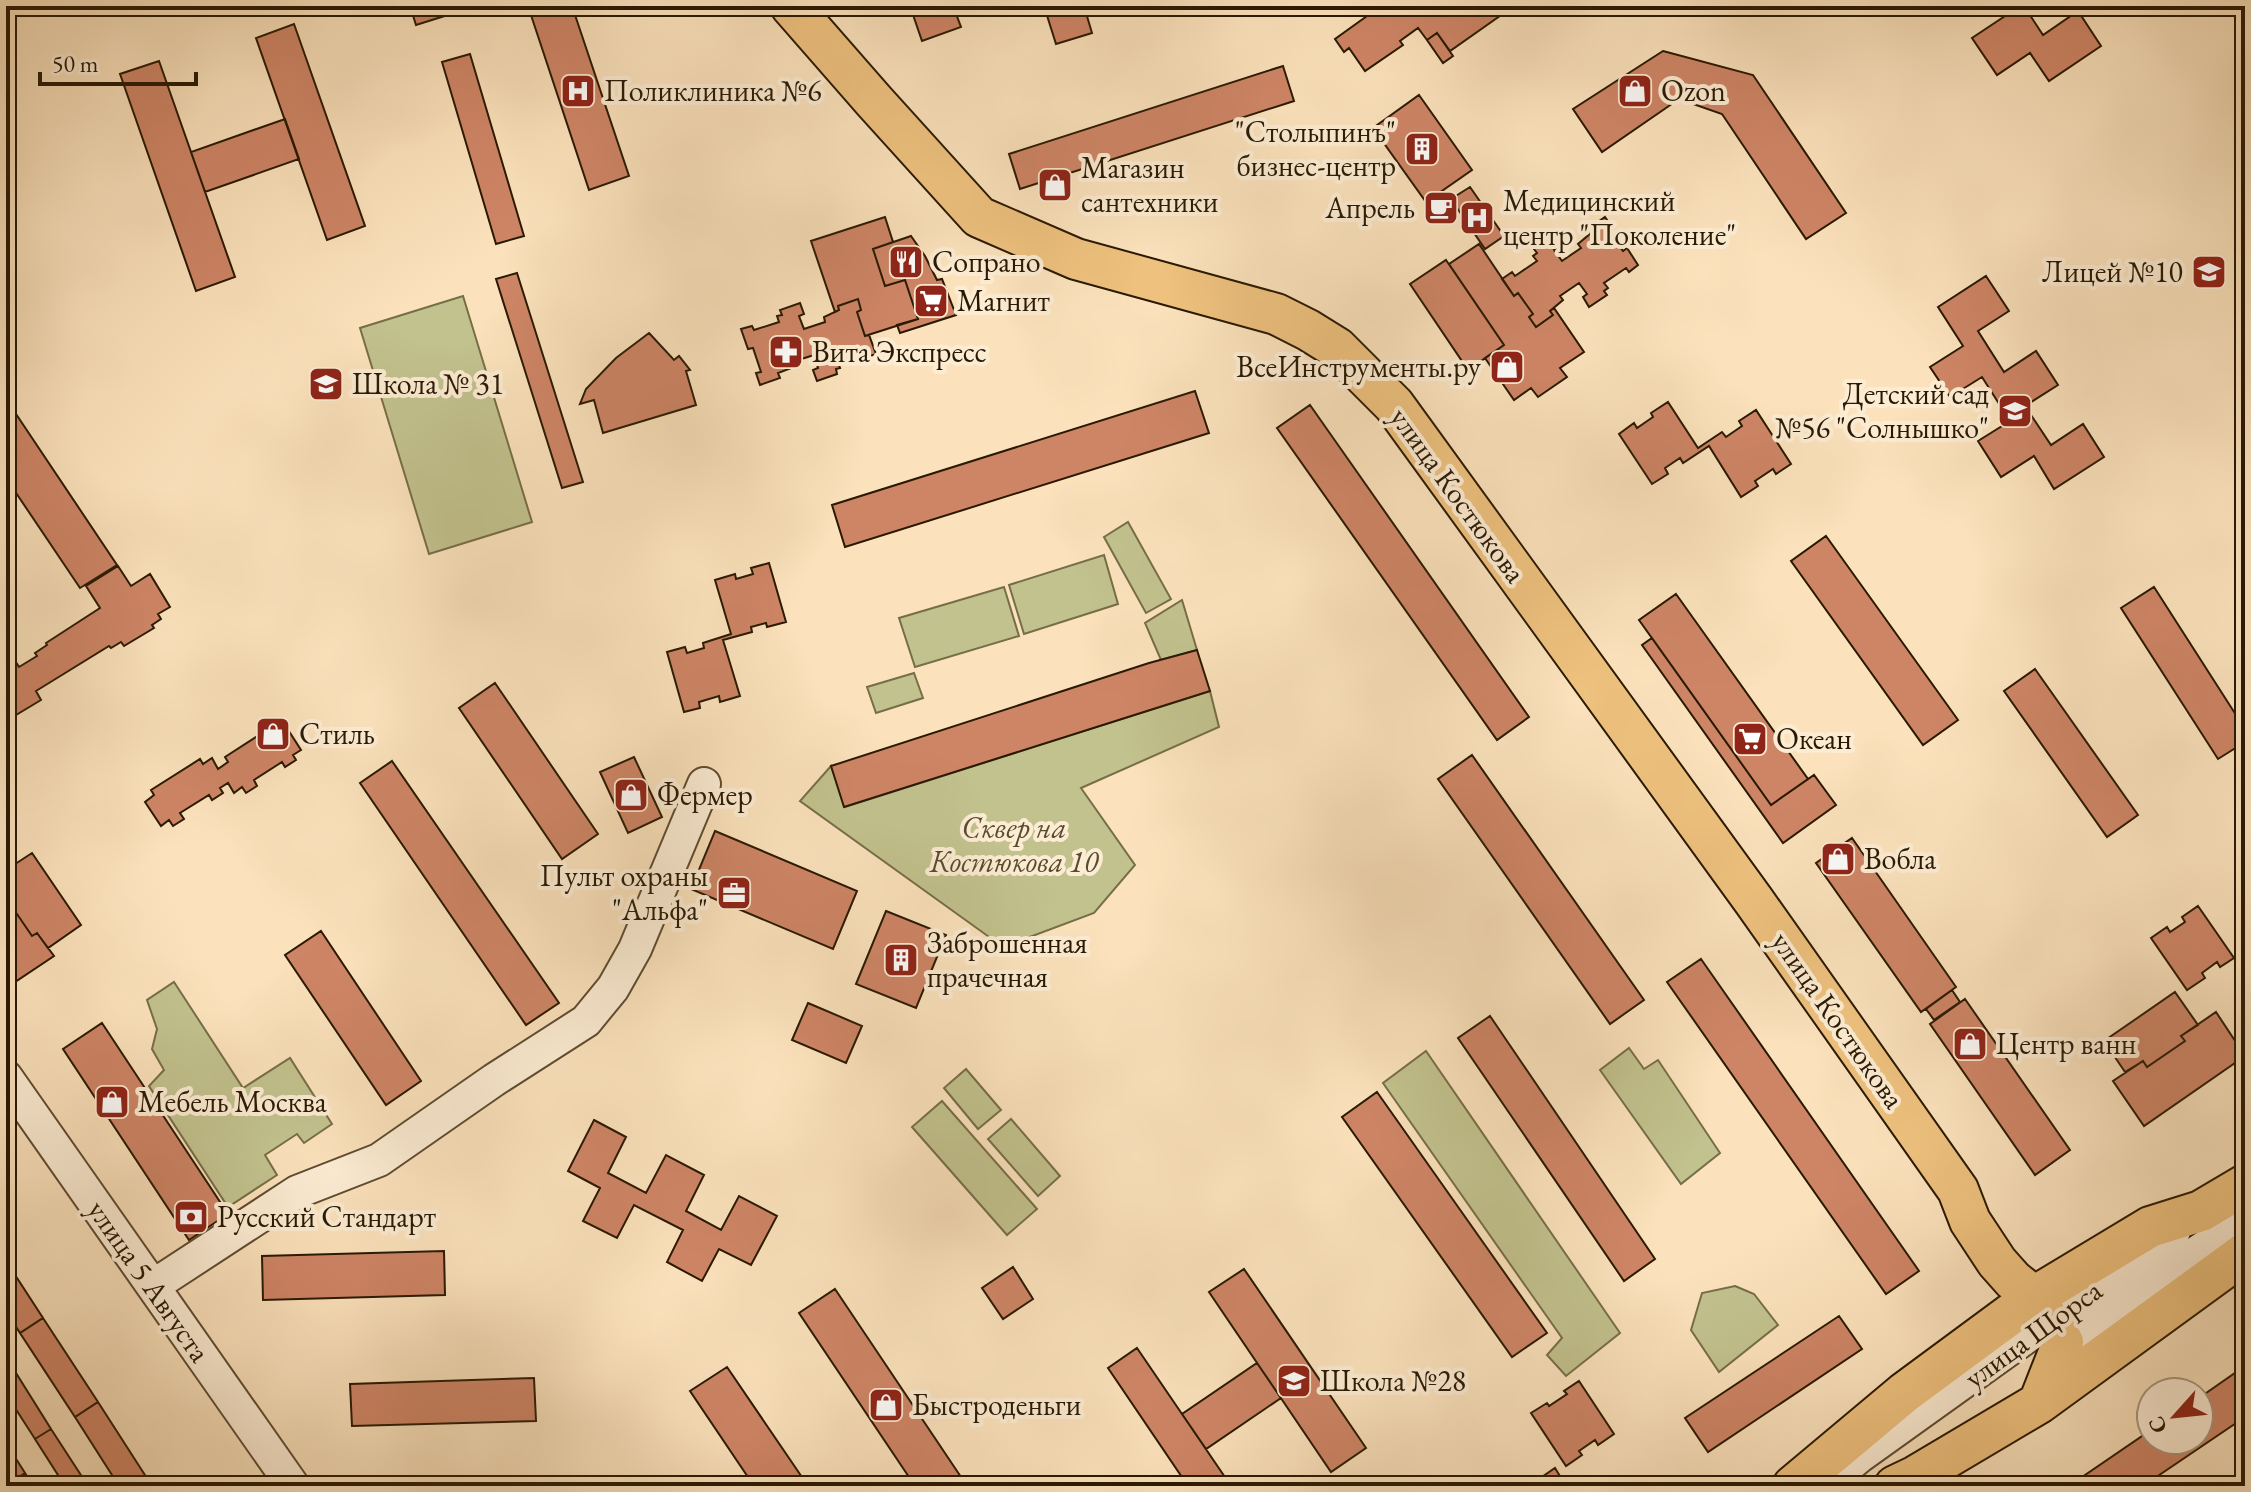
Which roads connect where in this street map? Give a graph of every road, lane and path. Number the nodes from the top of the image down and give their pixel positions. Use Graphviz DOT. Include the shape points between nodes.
graph roads {
  1 [pos="791,6"];
  2 [pos="704,784"];
  3 [pos="6,1077"];
  4 [pos="2245,1185"];
  5 [pos="2245,1220"];
  6 [pos="2245,1253"];
  7 [pos="153,1286"];
  8 [pos="2049,1320"];
  9 [pos="2039,1403"];
  10 [pos="293,1486"];
  11 [pos="1793,1486"];
  12 [pos="1824,1486"];
  13 [pos="1895,1486"];
  1 -- 8 [label="main road, улица Костюкова" via="979,217 1076,259 1276,314 1337,348 1394,405 1958,1190 1970,1221 1997,1262"];
  2 -- 7 [label="street" via="635,949 586,1021 379,1160 297,1192"];
  3 -- 7 [label="street, улица 5 Августа"];
  4 -- 8 [label="main road" via="2201,1211 2150,1227"];
  5 -- 8 [label="street, улица Щорса"];
  6 -- 9 [label="main road"];
  7 -- 10 [label="street, улица 5 Августа"];
  8 -- 9 [label="main road, улица Щорса"];
  8 -- 11 [label="main road" via="1904,1393"];
  8 -- 12 [label="street, улица Щорса"];
  9 -- 13 [label="main road, улица Щорса"];
}
